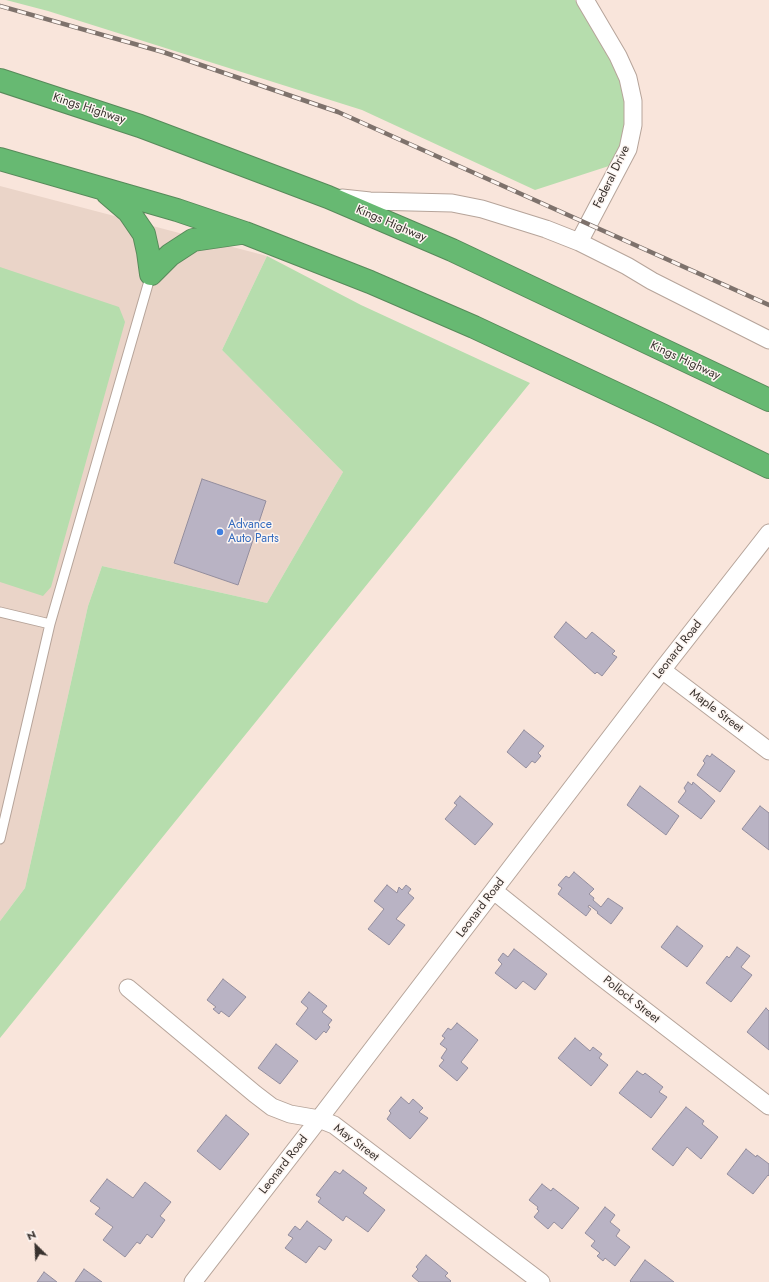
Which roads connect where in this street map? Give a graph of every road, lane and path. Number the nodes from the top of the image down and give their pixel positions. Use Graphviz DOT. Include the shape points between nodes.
graph roads {
  1 [pos="585,0"];
  2 [pos="0,80"];
  3 [pos="0,159"];
  4 [pos="100,188"];
  5 [pos="328,197"];
  6 [pos="245,233"];
  7 [pos="579,242"];
  8 [pos="151,274"];
  9 [pos="769,340"];
  10 [pos="769,400"];
  11 [pos="769,467"];
  12 [pos="769,533"];
  13 [pos="0,612"];
  14 [pos="50,624"];
  15 [pos="662,670"];
  16 [pos="769,751"];
  17 [pos="0,839"];
  18 [pos="494,891"];
  19 [pos="128,988"];
  20 [pos="769,1106"];
  21 [pos="319,1119"];
  22 [pos="192,1282"];
  23 [pos="541,1282"];
  1 -- 7 [label="street, Federal Drive" via="628,78 633,101 633,125 628,149"];
  2 -- 5 [label="highway, Kings Highway" via="140,126"];
  3 -- 4 [label="highway"];
  4 -- 6 [label="highway"];
  4 -- 8 [label="highway" via="129,212 144,234"];
  5 -- 7 [label="street" via="452,203 489,211"];
  5 -- 10 [label="highway, Kings Highway" via="452,250"];
  6 -- 8 [label="highway" via="193,240 170,255"];
  6 -- 11 [label="highway" via="370,282 467,324"];
  7 -- 9 [label="street"];
  8 -- 14 [label="lane"];
  12 -- 15 [label="street, Leonard Road"];
  13 -- 14 [label="lane"];
  14 -- 17 [label="lane"];
  15 -- 16 [label="street, Maple Street"];
  15 -- 18 [label="street, Leonard Road"];
  18 -- 20 [label="street, Pollock Street" via="594,972"];
  18 -- 21 [label="street, Leonard Road"];
  19 -- 21 [label="street, May Street" via="272,1107 290,1114"];
  21 -- 22 [label="street, Leonard Road"];
  21 -- 23 [label="street, May Street" via="334,1125"];
}
